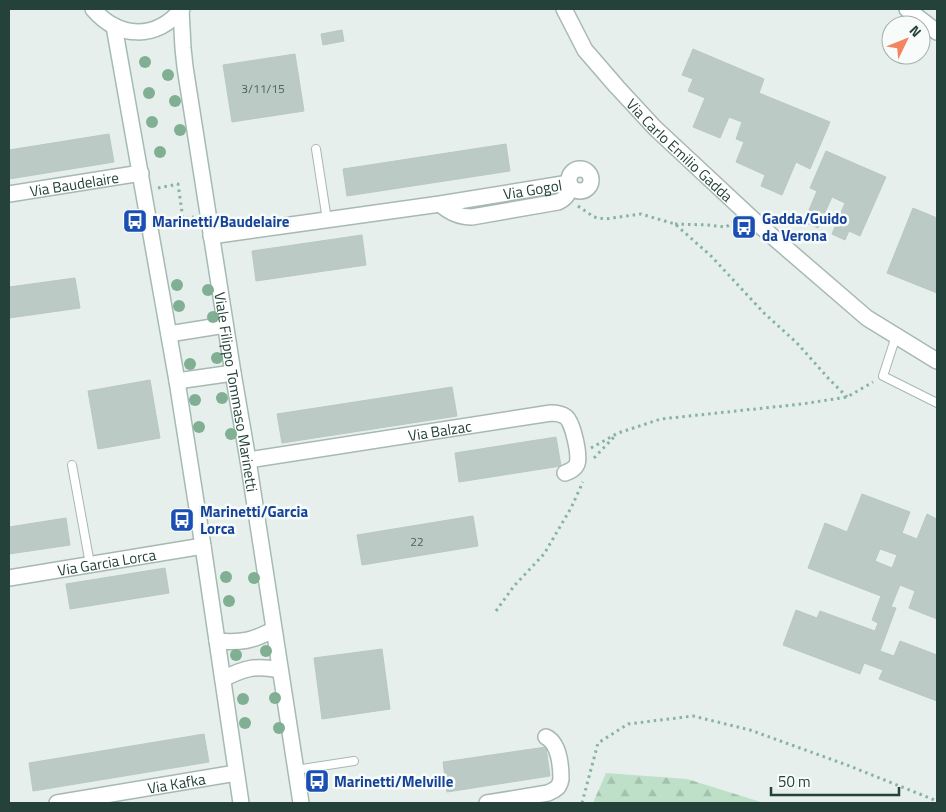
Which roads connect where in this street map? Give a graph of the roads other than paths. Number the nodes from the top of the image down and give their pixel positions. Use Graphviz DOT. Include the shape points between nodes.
graph roads {
  1 [pos="93,9"];
  2 [pos="182,9"];
  3 [pos="564,9"];
  4 [pos="908,9"];
  5 [pos="114,26"];
  6 [pos="937,32"];
  7 [pos="316,149"];
  8 [pos="141,173"];
  9 [pos="567,190"];
  10 [pos="9,194"];
  11 [pos="327,220"];
  12 [pos="211,236"];
  13 [pos="225,325"];
  14 [pos="169,334"];
  15 [pos="896,336"];
  16 [pos="937,362"];
  17 [pos="233,373"];
  18 [pos="177,380"];
  19 [pos="937,404"];
  20 [pos="248,460"];
  21 [pos="72,465"];
  22 [pos="564,473"];
  23 [pos="203,546"];
  24 [pos="90,564"];
  25 [pos="9,578"];
  26 [pos="273,630"];
  27 [pos="217,641"];
  28 [pos="279,670"];
  29 [pos="223,679"];
  30 [pos="546,737"];
  31 [pos="354,761"];
  32 [pos="295,770"];
  33 [pos="236,773"];
  34 [pos="57,803"];
  35 [pos="241,803"];
  36 [pos="301,803"];
  37 [pos="487,803"];
  1 -- 5 [label="street"];
  2 -- 5 [label="street" via="165,25 150,31"];
  2 -- 12 [label="street, Viale Filippo Tommaso Marinetti" via="182,48"];
  3 -- 15 [label="street, Via Carlo Emilio Gadda" via="585,50 655,128 867,318"];
  4 -- 6 [label="street"];
  5 -- 8 [label="street"];
  7 -- 11 [label="lane"];
  8 -- 10 [label="street, Via Baudelaire"];
  8 -- 14 [label="street"];
  9 -- 11 [label="street, Via Gogol" via="558,202 472,217 456,214 440,204"];
  11 -- 12 [label="street, Via Gogol"];
  12 -- 13 [label="street, Viale Filippo Tommaso Marinetti"];
  13 -- 14 [label="street"];
  13 -- 17 [label="street, Viale Filippo Tommaso Marinetti"];
  14 -- 18 [label="street"];
  15 -- 16 [label="street, Via Carlo Emilio Gadda"];
  15 -- 19 [label="lane" via="883,376"];
  17 -- 18 [label="street"];
  17 -- 20 [label="street, Viale Filippo Tommaso Marinetti"];
  18 -- 23 [label="street"];
  20 -- 22 [label="street, Via Balzac" via="551,413 561,414 571,424 584,461 578,460 572,470"];
  20 -- 26 [label="street, Viale Filippo Tommaso Marinetti"];
  21 -- 24 [label="lane"];
  23 -- 24 [label="street, Via Garcia Lorca"];
  23 -- 27 [label="street"];
  24 -- 25 [label="street, Via Garcia Lorca"];
  26 -- 27 [label="street" via="246,641"];
  26 -- 28 [label="street, Viale Filippo Tommaso Marinetti"];
  27 -- 29 [label="street"];
  28 -- 29 [label="street" via="250,668"];
  28 -- 32 [label="street, Viale Filippo Tommaso Marinetti"];
  29 -- 33 [label="street"];
  30 -- 37 [label="street" via="553,741 557,750 561,776 558,787 544,794"];
  31 -- 32 [label="lane"];
  32 -- 36 [label="street, Viale Filippo Tommaso Marinetti"];
  33 -- 34 [label="street, Via Kafka"];
  33 -- 35 [label="street"];
}
